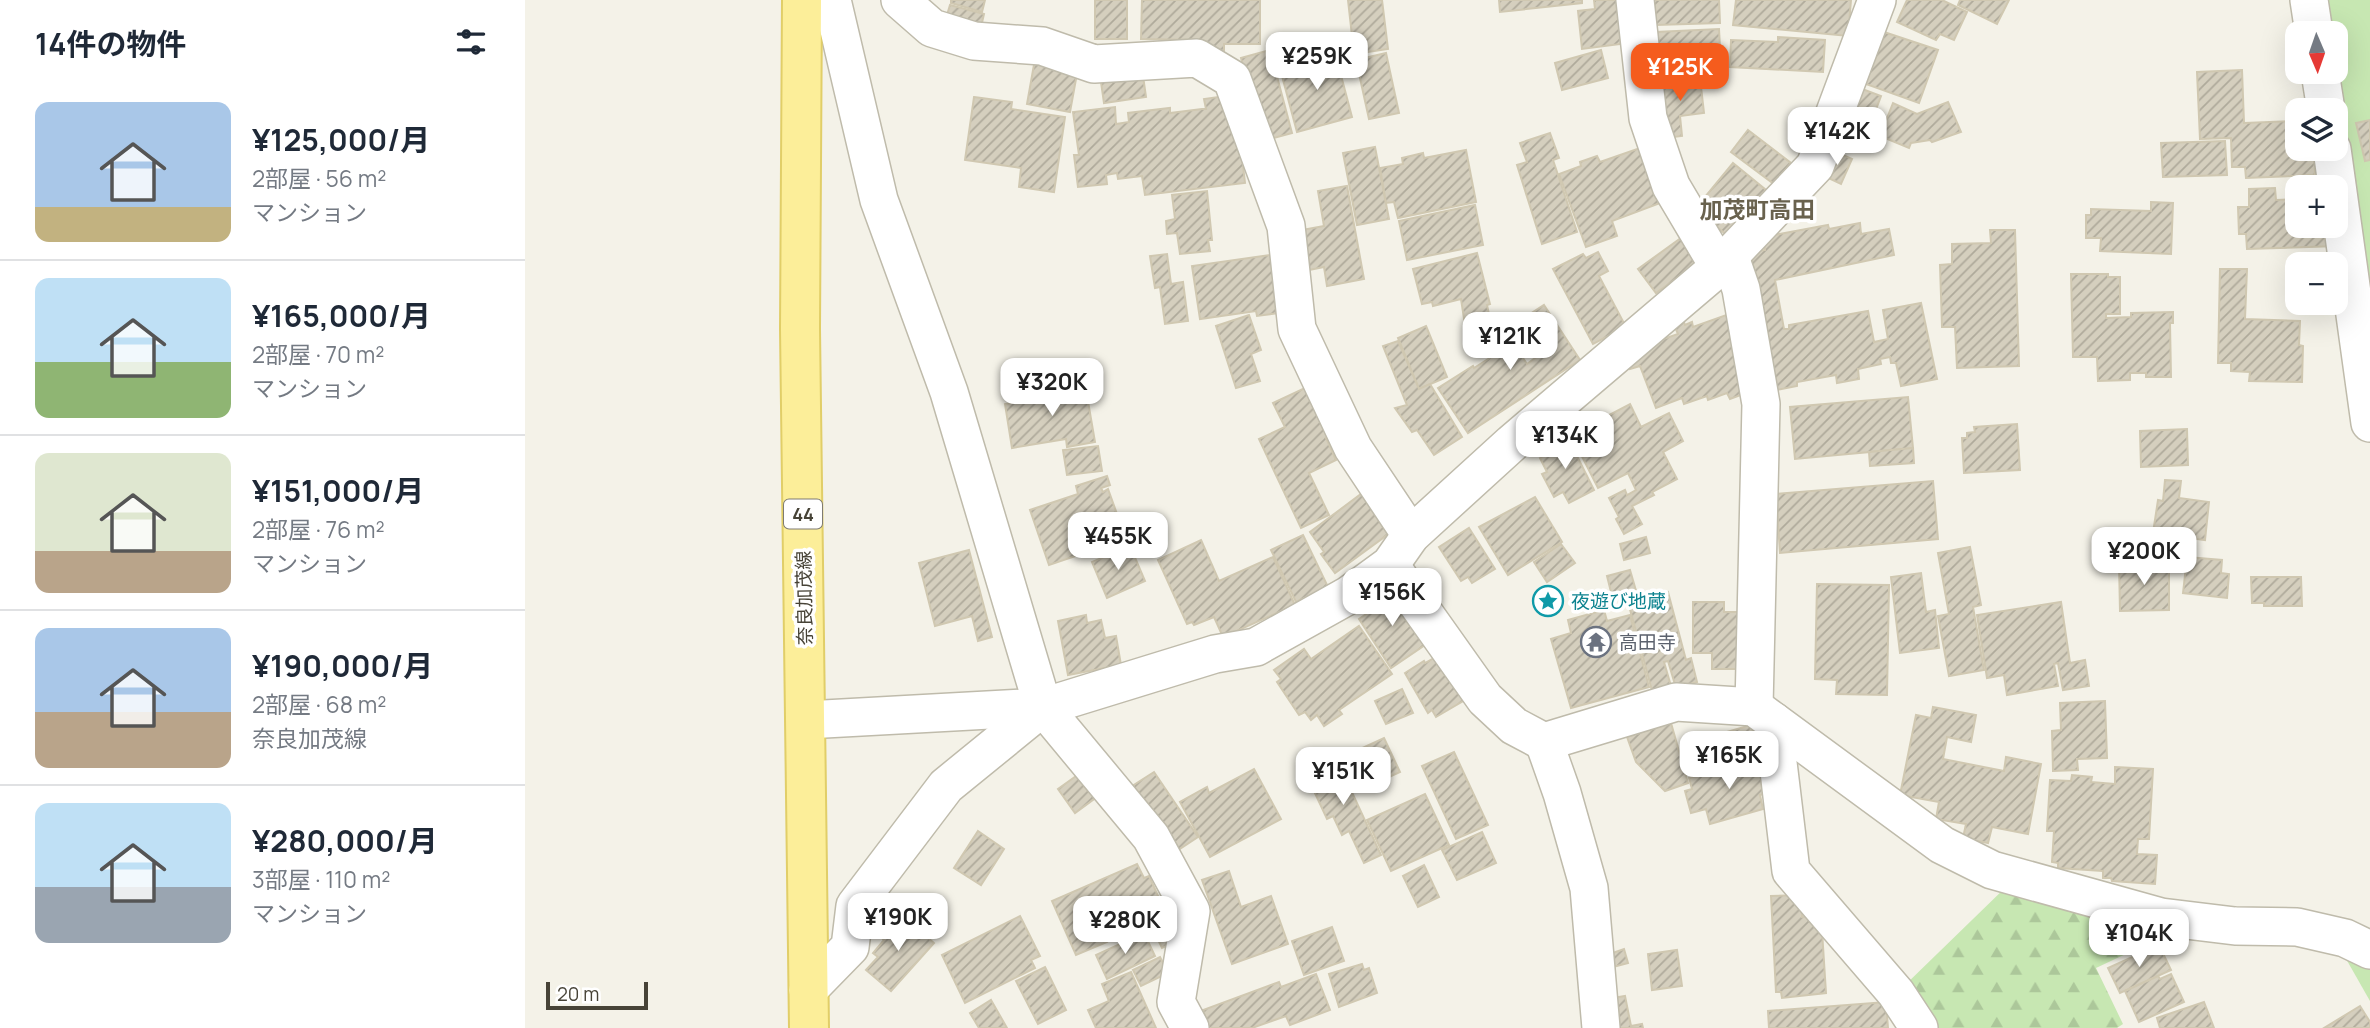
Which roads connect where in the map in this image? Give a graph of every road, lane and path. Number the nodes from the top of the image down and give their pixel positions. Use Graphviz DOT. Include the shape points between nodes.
graph roads {
  1 [pos="802,0"];
  2 [pos="832,0"];
  3 [pos="900,0"];
  4 [pos="1635,0"];
  5 [pos="1877,0"];
  6 [pos="2309,0"];
  7 [pos="2312,21"];
  8 [pos="2334,161"];
  9 [pos="1725,262"];
  10 [pos="2370,423"];
  11 [pos="1411,535"];
  12 [pos="1390,565"];
  13 [pos="1043,707"];
  14 [pos="1764,714"];
  15 [pos="806,720"];
  16 [pos="1544,742"];
  17 [pos="2370,950"];
  18 [pos="808,990"];
  19 [pos="809,1028"];
  20 [pos="1190,1028"];
  21 [pos="1601,1028"];
  22 [pos="1919,1028"];
  1 -- 15 [label="main road, 奈良加茂線 / 44" via="800,329"];
  2 -- 13 [label="street" via="879,200 949,392"];
  3 -- 11 [label="street" via="932,28 974,41 1042,46 1094,64 1197,58 1231,79 1286,226 1297,330 1353,448"];
  4 -- 9 [label="street" via="1648,118 1671,186"];
  5 -- 9 [label="street" via="1815,166"];
  6 -- 7 [label="street"];
  8 -- 10 [label="street"];
  9 -- 11 [label="street"];
  9 -- 14 [label="street" via="1741,289 1761,404"];
  11 -- 12 [label="street"];
  12 -- 13 [label="street" via="1349,596 1256,647 1215,654"];
  12 -- 16 [label="street" via="1485,699 1514,726"];
  13 -- 15 [label="street"];
  13 -- 18 [label="street" via="946,786 855,906 850,947"];
  13 -- 20 [label="street" via="1151,837 1191,911 1177,1002"];
  14 -- 16 [label="street" via="1677,702"];
  14 -- 17 [label="street" via="1942,845 1992,870 2161,917 2215,925 2297,927 2345,938"];
  14 -- 22 [label="street" via="1791,871 1896,993"];
  15 -- 18 [label="main road, 奈良加茂線 / 44"];
  16 -- 21 [label="street" via="1589,888"];
  18 -- 19 [label="main road, 奈良加茂線 / 44"];
}
